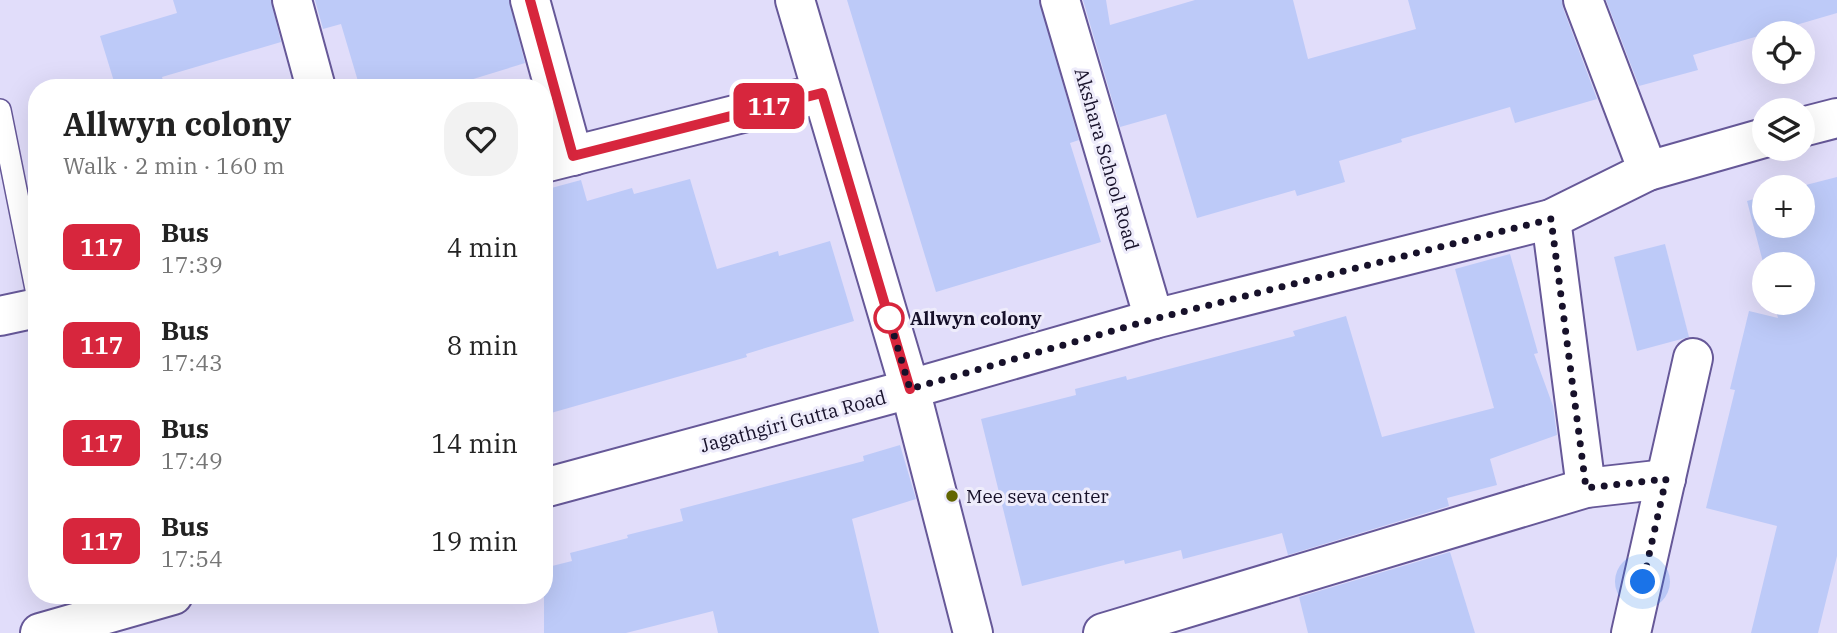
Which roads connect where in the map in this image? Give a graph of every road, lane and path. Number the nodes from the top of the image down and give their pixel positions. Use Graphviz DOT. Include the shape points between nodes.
graph roads {
  1 [pos="292,0"];
  2 [pos="530,0"];
  3 [pos="795,0"];
  4 [pos="1583,0"];
  5 [pos="1070,2"];
  6 [pos="314,79"];
  7 [pos="544,79"];
  8 [pos="822,93"];
  9 [pos="0,110"];
  10 [pos="1837,118"];
  11 [pos="1815,124"];
  12 [pos="553,126"];
  13 [pos="1752,141"];
  14 [pos="559,159"];
  15 [pos="1648,171"];
  16 [pos="1551,219"];
  17 [pos="28,249"];
  18 [pos="28,310"];
  19 [pos="0,316"];
  20 [pos="1154,319"];
  21 [pos="1693,358"];
  22 [pos="910,389"];
  23 [pos="1666,479"];
  24 [pos="553,486"];
  25 [pos="1586,488"];
  26 [pos="115,604"];
  27 [pos="40,633"];
  28 [pos="973,633"];
  29 [pos="1102,633"];
  30 [pos="1631,633"];
  1 -- 6 [label="street"];
  2 -- 7 [label="street"];
  3 -- 8 [label="street"];
  4 -- 15 [label="street"];
  5 -- 20 [label="street, Akshara School Road"];
  8 -- 14 [label="street"];
  8 -- 22 [label="street"];
  9 -- 17 [label="lane"];
  10 -- 11 [label="street"];
  12 -- 14 [label="street"];
  13 -- 15 [label="street, Jagathgiri Gutta Road"];
  15 -- 16 [label="street, Jagathgiri Gutta Road"];
  16 -- 20 [label="street, Jagathgiri Gutta Road"];
  16 -- 25 [label="street"];
  18 -- 19 [label="street"];
  20 -- 22 [label="street, Jagathgiri Gutta Road"];
  21 -- 23 [label="street"];
  22 -- 24 [label="street, Jagathgiri Gutta Road"];
  22 -- 28 [label="street"];
  23 -- 25 [label="street"];
  23 -- 30 [label="street"];
  25 -- 29 [label="street"];
  26 -- 27 [label="street"];
}
